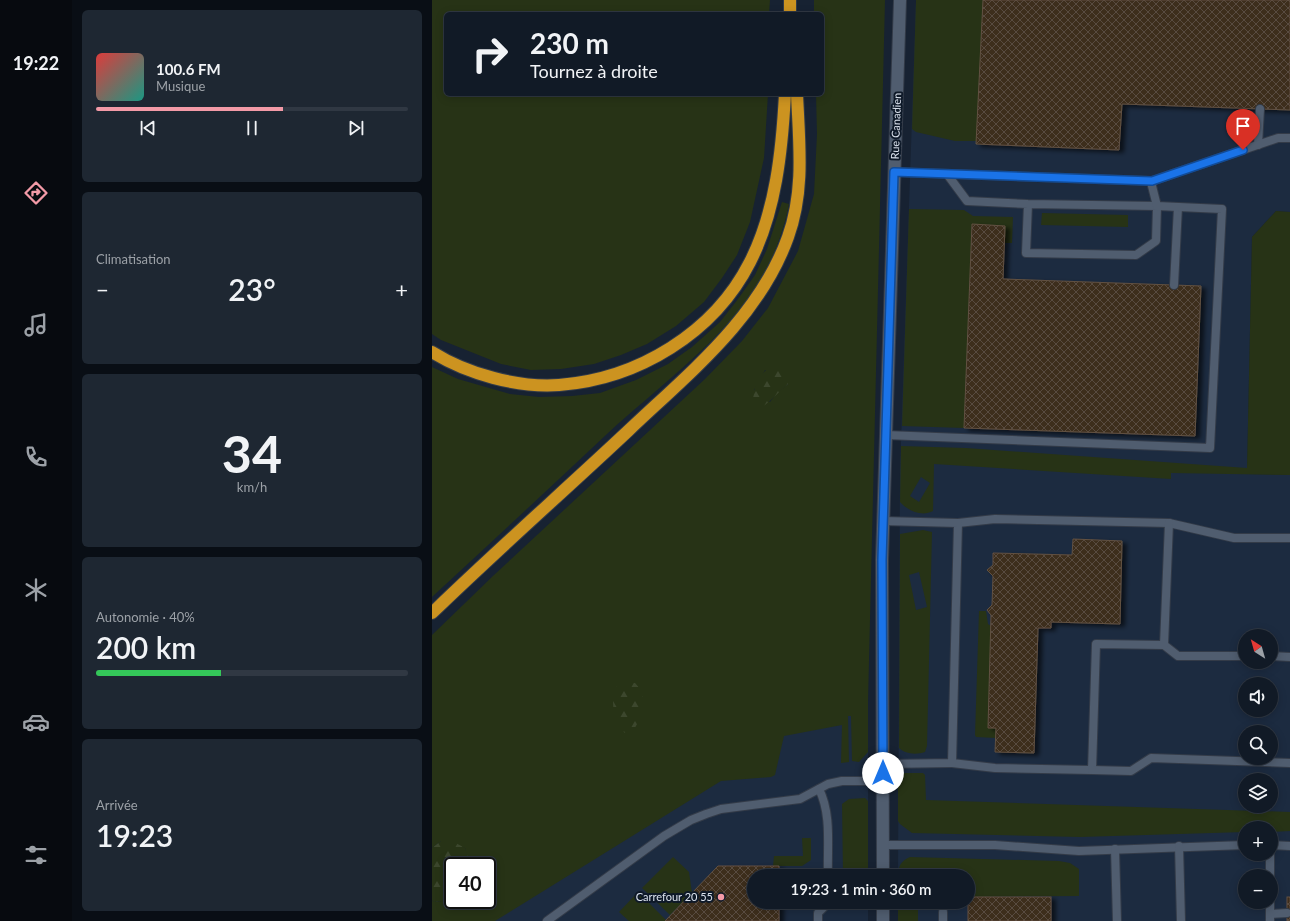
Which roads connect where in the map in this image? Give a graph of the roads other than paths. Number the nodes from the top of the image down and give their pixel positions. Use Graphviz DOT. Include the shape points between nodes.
graph roads {
  1 [pos="792,0"];
  2 [pos="900,0"];
  3 [pos="790,12"];
  4 [pos="794,12"];
  5 [pos="785,96"];
  6 [pos="797,96"];
  7 [pos="1260,109"];
  8 [pos="1290,138"];
  9 [pos="1258,145"];
  10 [pos="894,172"];
  11 [pos="947,174"];
  12 [pos="1152,181"];
  13 [pos="1028,204"];
  14 [pos="1157,206"];
  15 [pos="1178,207"];
  16 [pos="1174,285"];
  17 [pos="432,352"];
  18 [pos="886,435"];
  19 [pos="883,521"];
  20 [pos="958,522"];
  21 [pos="1169,523"];
  22 [pos="1290,538"];
  23 [pos="432,613"];
  24 [pos="1164,645"];
  25 [pos="1238,656"];
  26 [pos="1278,656"];
  27 [pos="1290,657"];
  28 [pos="952,763"];
  29 [pos="1290,763"];
  30 [pos="883,764"];
  31 [pos="1092,770"];
  32 [pos="883,781"];
  33 [pos="819,789"];
  34 [pos="883,845"];
  35 [pos="1238,845"];
  36 [pos="1278,845"];
  37 [pos="1179,846"];
  38 [pos="1290,846"];
  39 [pos="1115,849"];
  40 [pos="828,869"];
  41 [pos="883,869"];
  42 [pos="821,909"];
  43 [pos="883,909"];
  44 [pos="943,912"];
  45 [pos="1287,913"];
  46 [pos="1270,918"];
  47 [pos="547,921"];
  48 [pos="818,921"];
  49 [pos="883,921"];
  50 [pos="943,921"];
  51 [pos="1117,921"];
  52 [pos="1181,921"];
  1 -- 3 [label="highway"];
  1 -- 4 [label="highway"];
  2 -- 10 [label="street, Rue Canadien"];
  5 -- 17 [label="highway" via="774,186 758,245 729,296 687,337 632,367 592,380 558,385 503,381 451,363"];
  6 -- 23 [label="highway" via="800,167 794,218 773,273 753,304 739,323 692,370"];
  7 -- 9 [label="lane"];
  8 -- 9 [label="lane" via="1278,138"];
  9 -- 12 [label="lane"];
  10 -- 11 [label="lane"];
  10 -- 18 [label="street, Rue Canadien"];
  11 -- 12 [label="lane"];
  11 -- 13 [label="lane" via="967,201"];
  12 -- 14 [label="lane"];
  13 -- 14 [label="lane"];
  13 -- 14 [label="lane" via="1026,253 1136,254 1156,241"];
  14 -- 15 [label="lane"];
  15 -- 16 [label="lane"];
  15 -- 18 [label="lane" via="1222,209 1210,448"];
  18 -- 19 [label="street, Rue Canadien"];
  19 -- 20 [label="lane"];
  19 -- 30 [label="street, Rue Canadien"];
  20 -- 21 [label="lane" via="995,519"];
  20 -- 28 [label="lane"];
  21 -- 22 [label="lane" via="1234,538"];
  21 -- 24 [label="lane"];
  24 -- 25 [label="lane" via="1178,656"];
  24 -- 31 [label="lane" via="1096,644"];
  26 -- 27 [label="lane"];
  28 -- 30 [label="lane"];
  28 -- 31 [label="lane" via="995,768"];
  29 -- 31 [label="lane" via="1151,758 1131,771"];
  30 -- 32 [label="street, Rue Canadien"];
  32 -- 33 [label="lane" via="842,781"];
  32 -- 34 [label="street, Rue Canadien"];
  33 -- 40 [label="lane" via="827,813"];
  33 -- 47 [label="lane" via="800,799 721,809 691,820 664,836"];
  34 -- 39 [label="lane" via="994,845 1079,851"];
  34 -- 41 [label="street, Rue Canadien"];
  35 -- 37 [label="lane"];
  36 -- 38 [label="lane"];
  37 -- 39 [label="lane"];
  37 -- 52 [label="lane"];
  39 -- 51 [label="lane"];
  42 -- 48 [label="lane" via="818,912"];
  43 -- 49 [label="street"];
  44 -- 50 [label="lane"];
  45 -- 46 [label="lane"];
}
